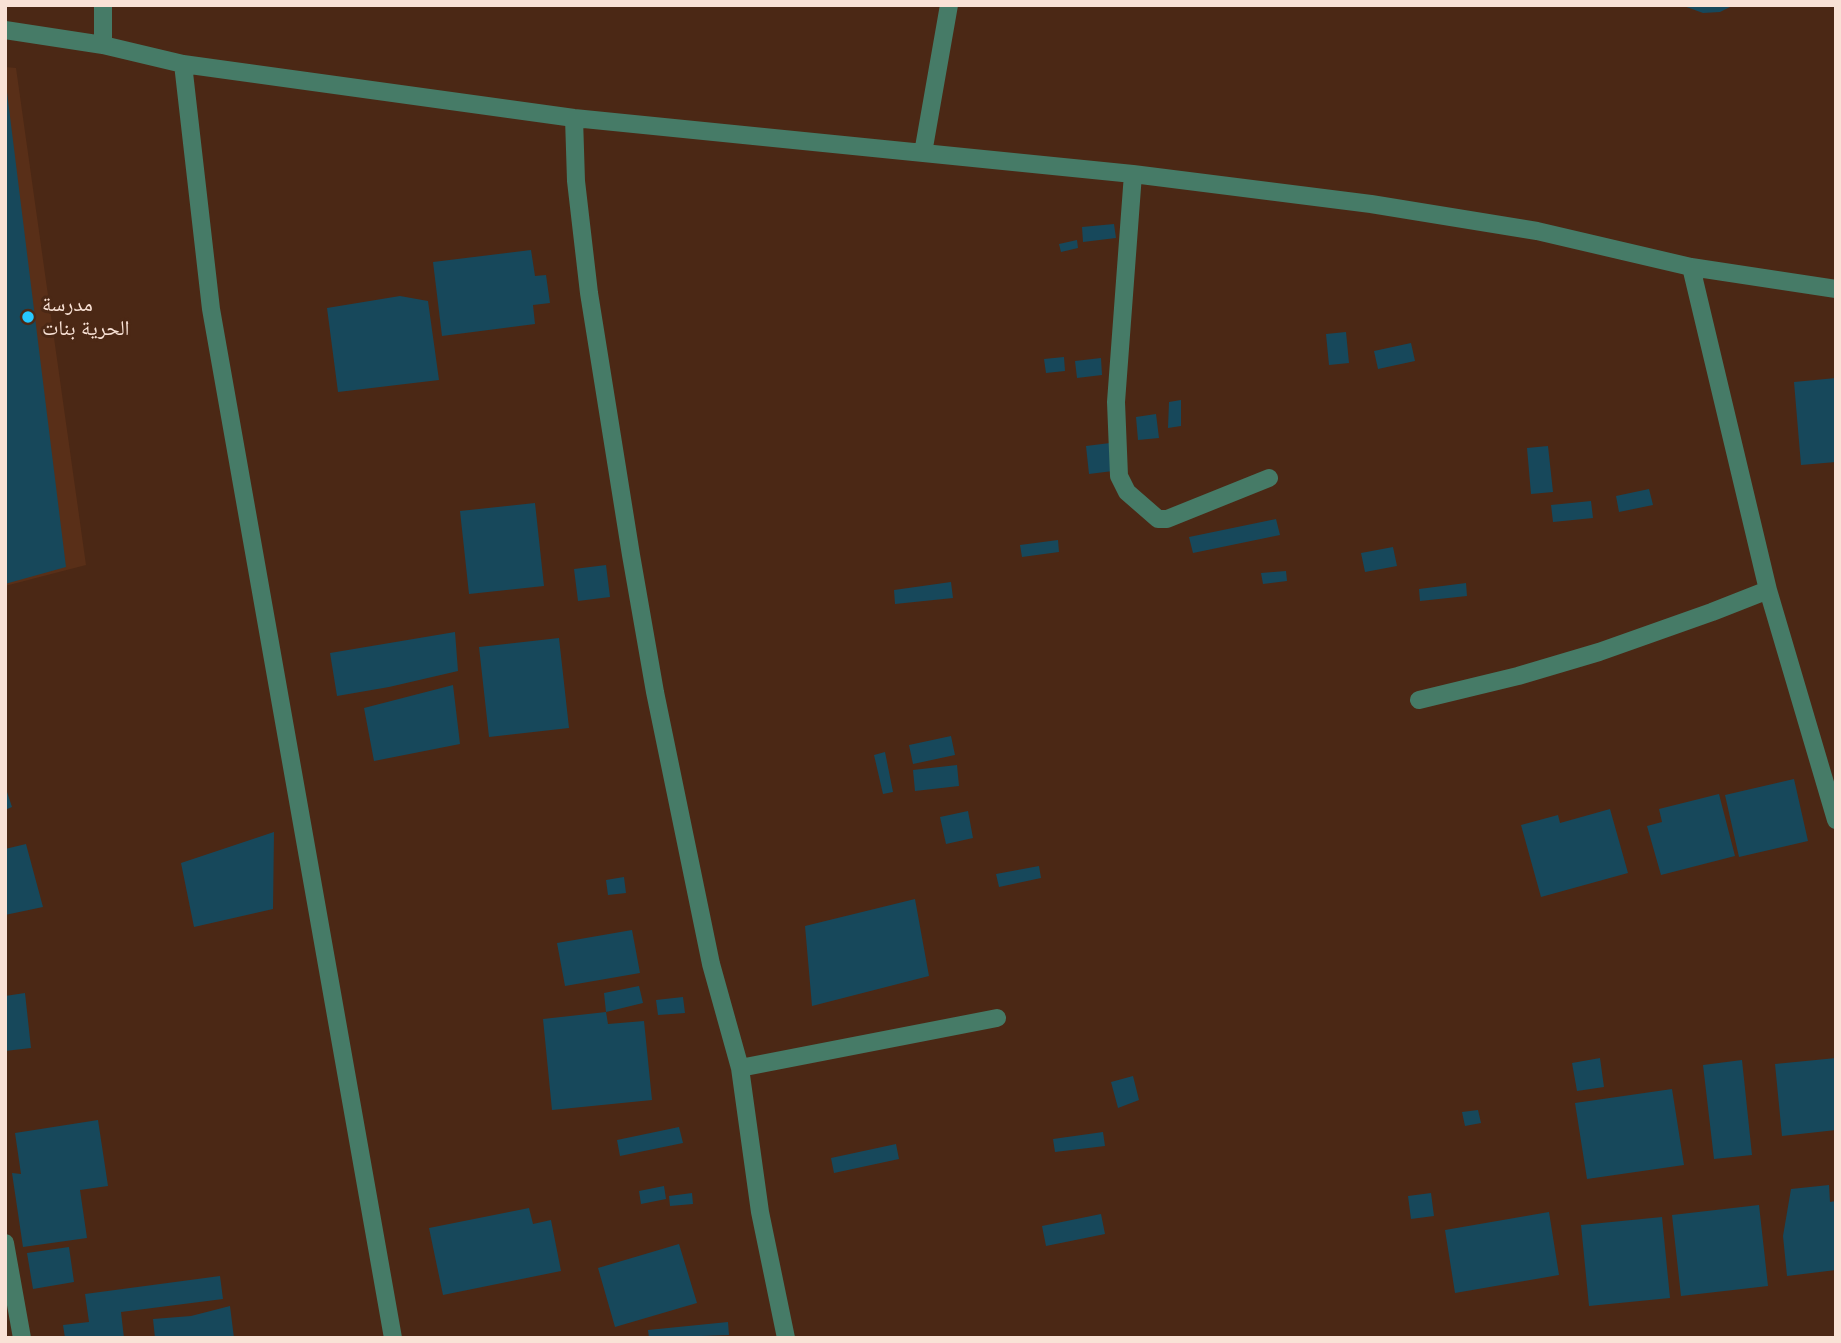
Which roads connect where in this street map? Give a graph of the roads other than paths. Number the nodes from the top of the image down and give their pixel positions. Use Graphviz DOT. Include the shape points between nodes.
graph roads {
  1 [pos="103,5"];
  2 [pos="949,5"];
  3 [pos="5,30"];
  4 [pos="103,44"];
  5 [pos="183,64"];
  6 [pos="574,118"];
  7 [pos="923,153"];
  8 [pos="1133,174"];
  9 [pos="1691,267"];
  10 [pos="1836,289"];
  11 [pos="1269,478"];
  12 [pos="1768,590"];
  13 [pos="1419,700"];
  14 [pos="1836,820"];
  15 [pos="997,1018"];
  16 [pos="740,1068"];
  17 [pos="5,1243"];
  18 [pos="22,1338"];
  19 [pos="393,1338"];
  20 [pos="786,1338"];
  1 -- 4 [label="street"];
  2 -- 7 [label="street"];
  3 -- 4 [label="street"];
  4 -- 5 [label="street"];
  5 -- 6 [label="street"];
  5 -- 19 [label="street" via="211,309"];
  6 -- 7 [label="street"];
  6 -- 16 [label="street" via="589,293 652,678 711,964"];
  7 -- 8 [label="street"];
  8 -- 9 [label="street" via="1371,204 1537,231"];
  8 -- 11 [label="street" via="1116,402 1119,476 1127,492 1158,519"];
  9 -- 10 [label="street"];
  9 -- 12 [label="street"];
  12 -- 13 [label="street" via="1599,652"];
  12 -- 14 [label="street"];
  15 -- 16 [label="street"];
  16 -- 20 [label="street" via="760,1212"];
  17 -- 18 [label="street"];
}
